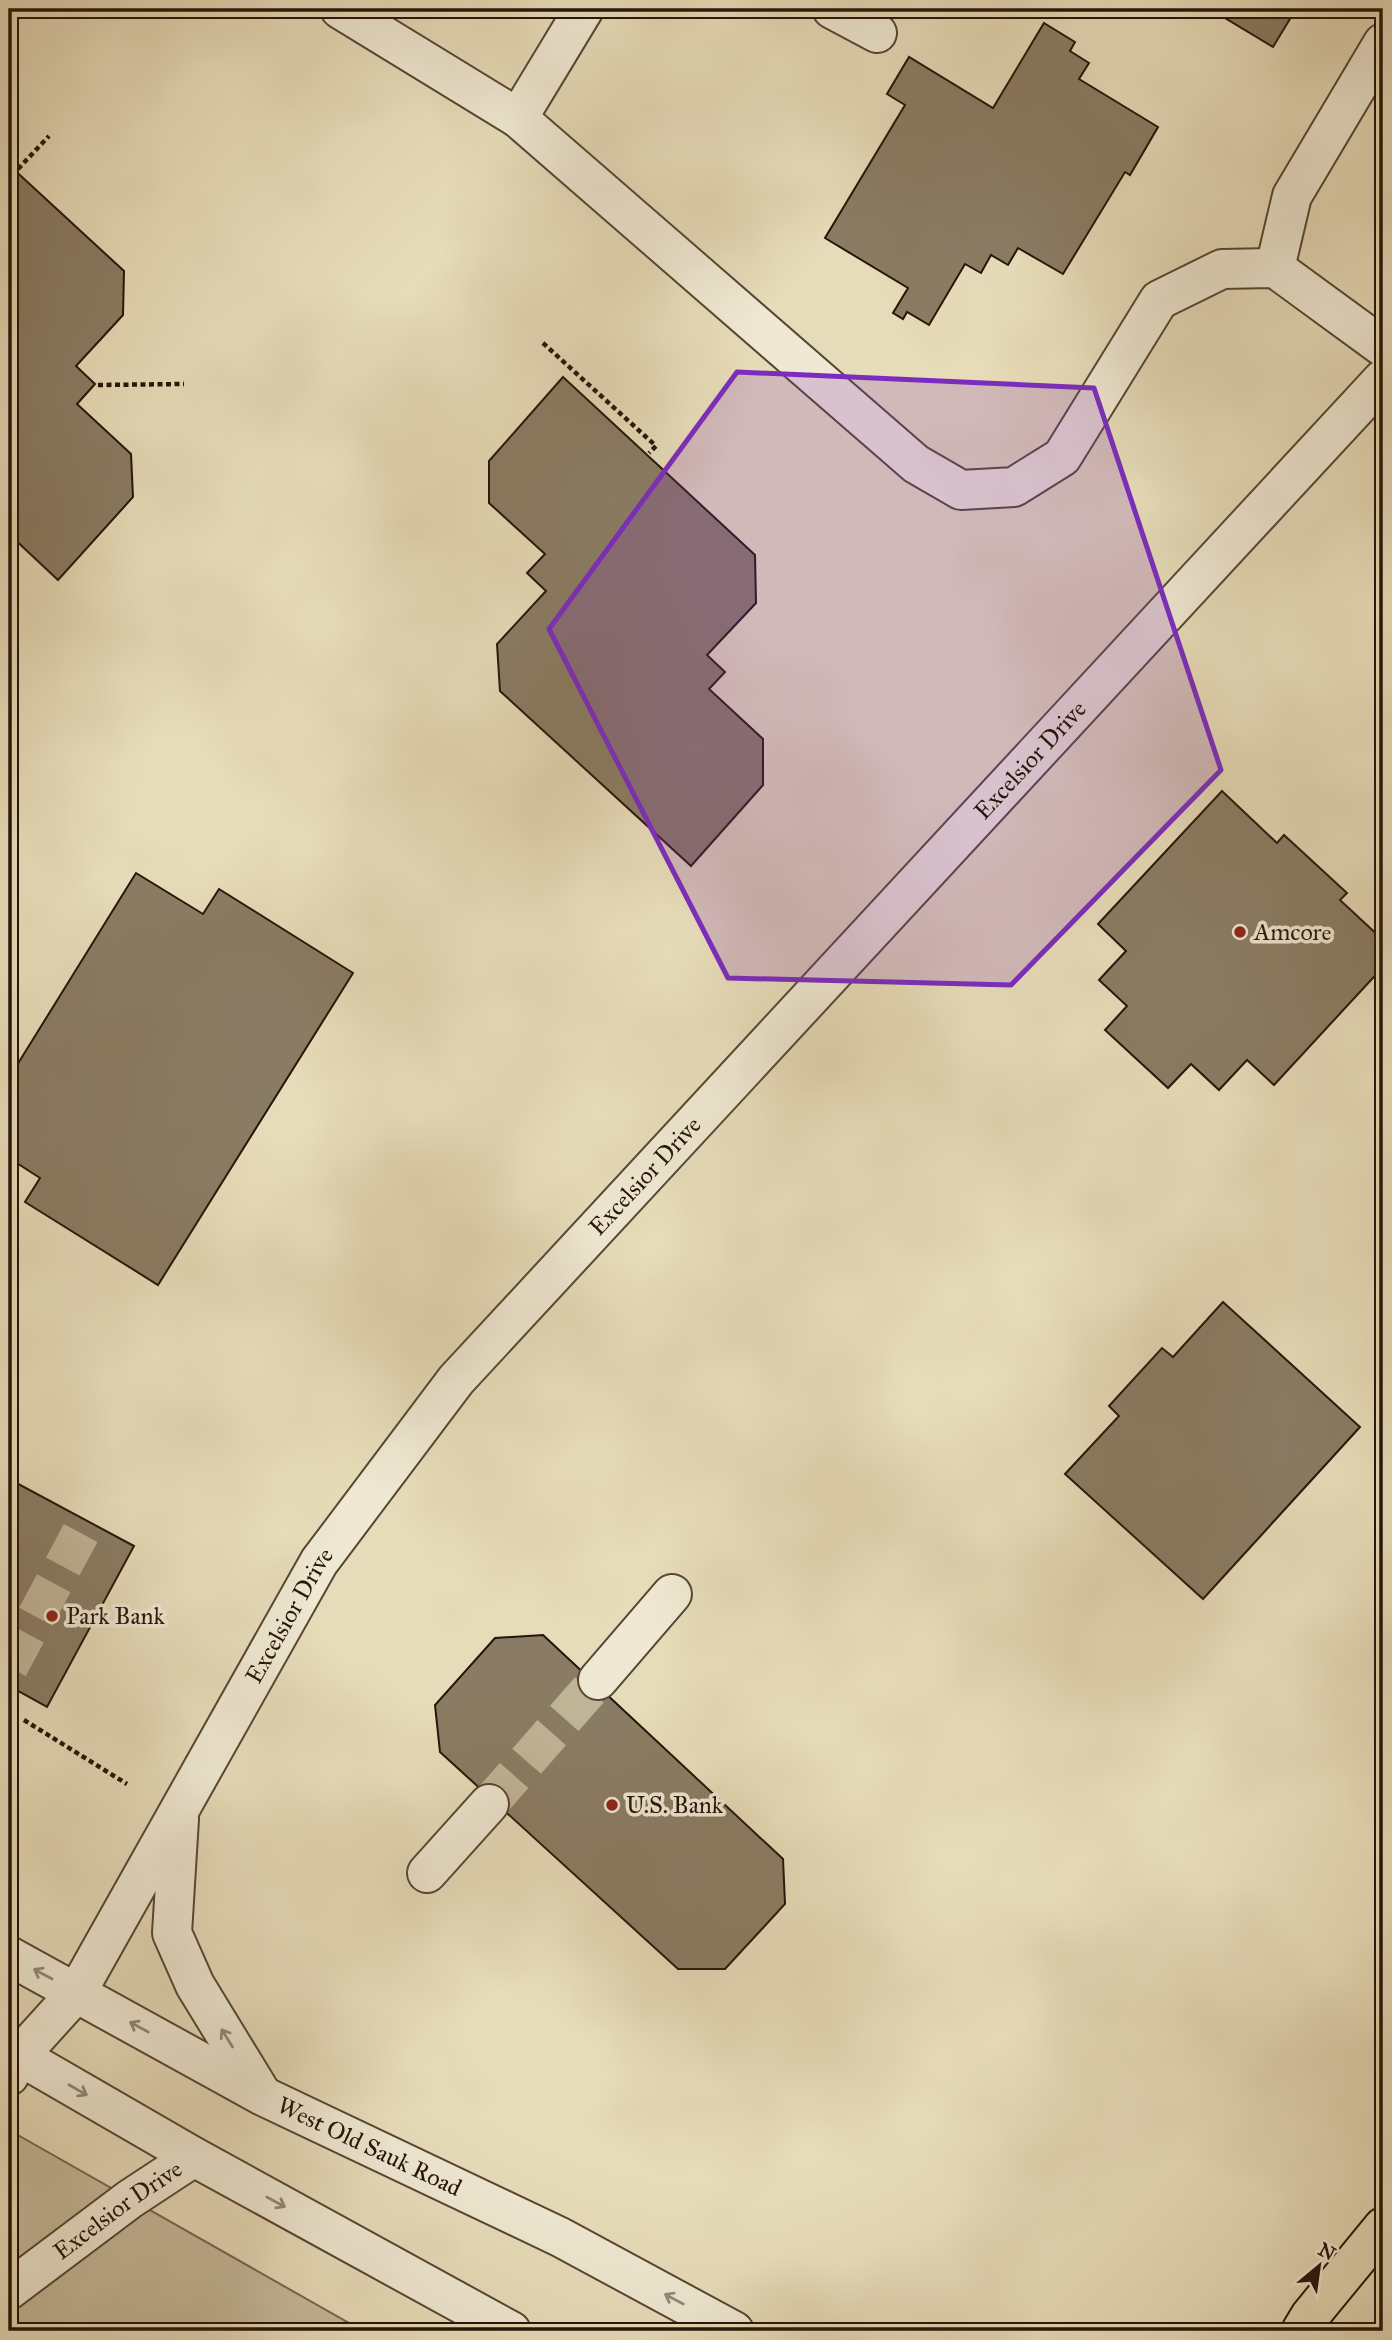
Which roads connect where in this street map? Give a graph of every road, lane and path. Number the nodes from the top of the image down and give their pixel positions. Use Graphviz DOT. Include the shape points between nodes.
graph roads {
  1 [pos="340,9"];
  2 [pos="584,9"];
  3 [pos="832,9"];
  4 [pos="877,33"];
  5 [pos="1383,43"];
  6 [pos="518,118"];
  7 [pos="49,136"];
  8 [pos="18,169"];
  9 [pos="1275,268"];
  10 [pos="543,343"];
  11 [pos="1383,347"];
  12 [pos="1383,379"];
  13 [pos="184,384"];
  14 [pos="98,385"];
  15 [pos="649,453"];
  16 [pos="672,1594"];
  17 [pos="598,1680"];
  18 [pos="24,1720"];
  19 [pos="127,1784"];
  20 [pos="489,1804"];
  21 [pos="180,1810"];
  22 [pos="427,1873"];
  23 [pos="9,1956"];
  24 [pos="77,1992"];
  25 [pos="12,2061"];
  26 [pos="263,2096"];
  27 [pos="194,2157"];
  28 [pos="1383,2227"];
  29 [pos="9,2290"];
  30 [pos="1300,2326"];
  31 [pos="511,2331"];
  32 [pos="734,2331"];
  1 -- 6 [label="street"];
  2 -- 6 [label="street"];
  3 -- 4 [label="street"];
  5 -- 9 [label="street" via="1292,196"];
  6 -- 9 [label="street" via="916,464 961,489 1014,488 1062,457 1159,300 1222,269"];
  7 -- 8 [label="path"];
  9 -- 11 [label="street"];
  10 -- 15 [label="path" via="656,446"];
  12 -- 21 [label="street, Excelsior Drive" via="456,1380 319,1562"];
  13 -- 14 [label="path"];
  16 -- 17 [label="street"];
  18 -- 19 [label="path"];
  20 -- 22 [label="street"];
  21 -- 24 [label="street, Excelsior Drive"];
  26 -- 21 [label="street, one-way" via="195,1985 172,1933"];
  24 -- 23 [label="street, West Old Sauk Road, one-way"];
  24 -- 25 [label="street, Excelsior Drive"];
  26 -- 24 [label="street, West Old Sauk Road, one-way"];
  25 -- 27 [label="street, one-way"];
  32 -- 26 [label="street, West Old Sauk Road, one-way" via="560,2237"];
  27 -- 29 [label="street, Excelsior Drive"];
  27 -- 31 [label="street, one-way"];
  28 -- 30 [label="highway"];
}
